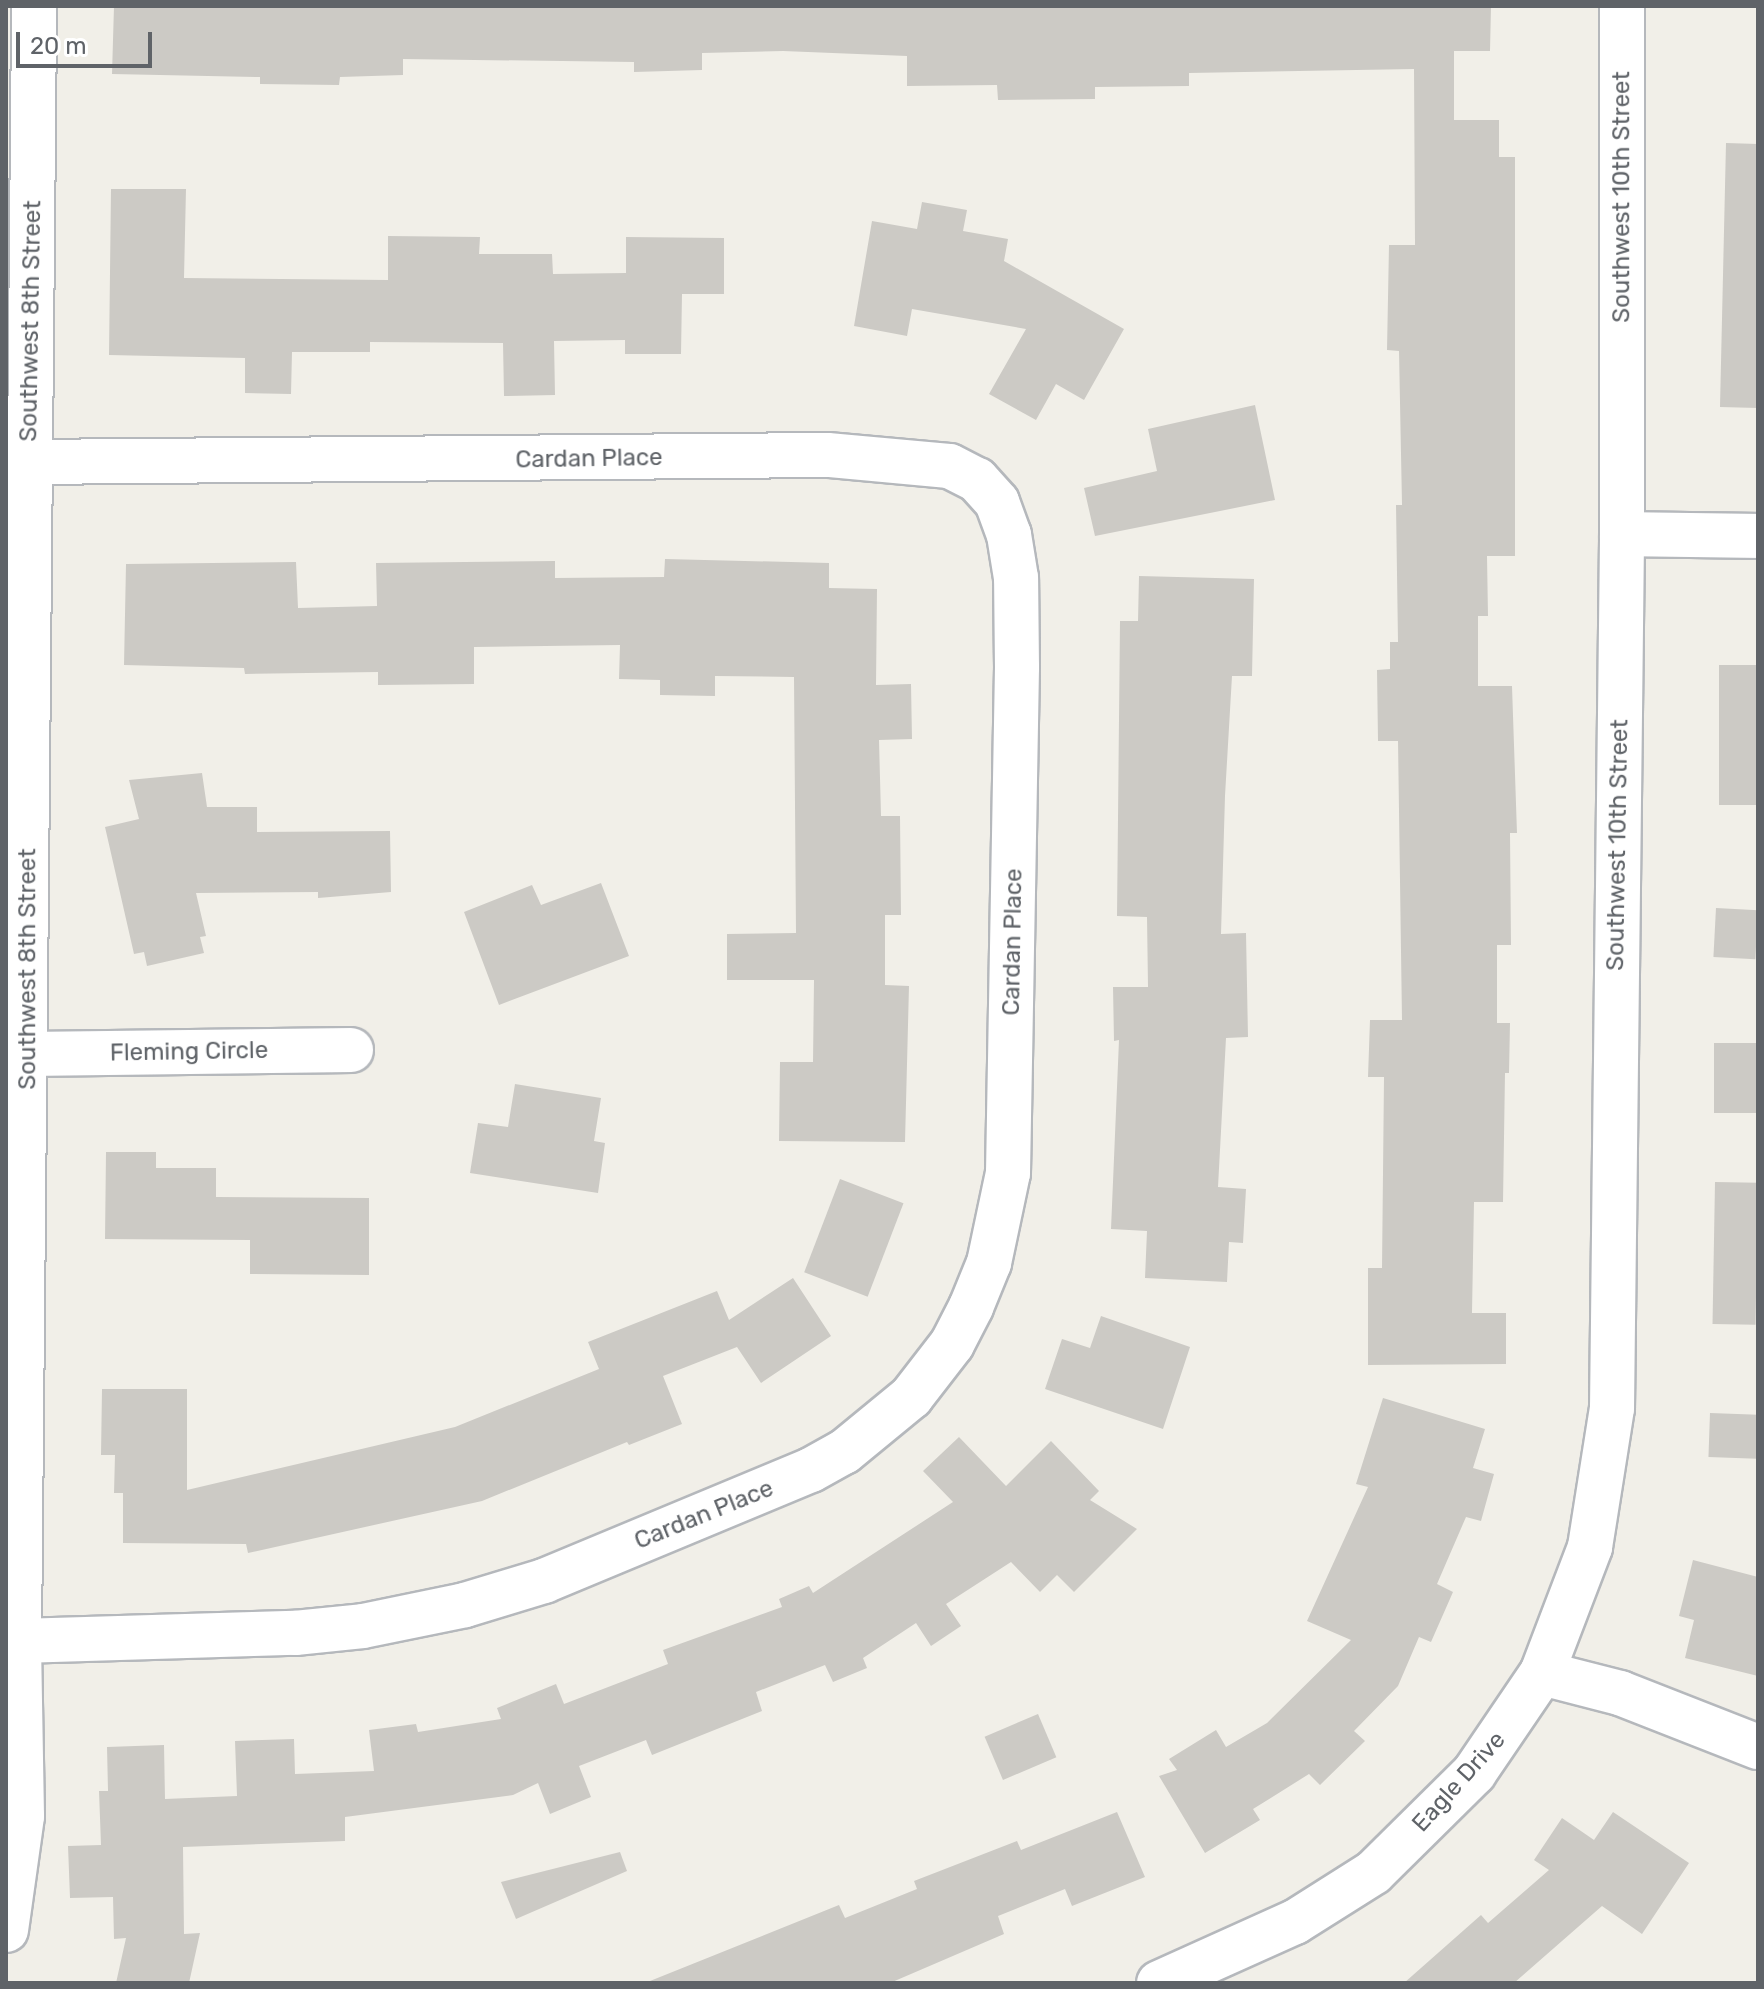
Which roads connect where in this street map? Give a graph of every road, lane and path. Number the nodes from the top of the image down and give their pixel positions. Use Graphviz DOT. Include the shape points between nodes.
graph roads {
  1 [pos="34,6"];
  2 [pos="1622,6"];
  3 [pos="30,462"];
  4 [pos="1622,534"];
  5 [pos="1758,536"];
  6 [pos="351,1050"];
  7 [pos="28,1054"];
  8 [pos="19,1641"];
  9 [pos="1542,1673"];
  10 [pos="1758,1747"];
  11 [pos="6,1930"];
  12 [pos="1159,1983"];
  1 -- 3 [label="street, Southwest 8th Street"];
  2 -- 4 [label="street, Southwest 10th Street"];
  3 -- 7 [label="street, Southwest 8th Street"];
  3 -- 8 [label="street, Cardan Place" via="827,455 949,466 977,480 997,502 1009,535 1016,578 1017,667 1008,1173 989,1263 971,1307 952,1344 911,1397 844,1452 811,1470 544,1581 465,1605 363,1626 295,1633"];
  4 -- 5 [label="street"];
  4 -- 9 [label="street, Southwest 10th Street" via="1612,1408 1590,1547 1570,1612"];
  6 -- 7 [label="street, Fleming Circle"];
  7 -- 8 [label="street, Southwest 8th Street"];
  8 -- 11 [label="street, Southwest 8th Street" via="22,1816"];
  9 -- 10 [label="street" via="1620,1693"];
  9 -- 12 [label="street, Eagle Drive" via="1474,1773 1374,1872 1295,1922"];
}
